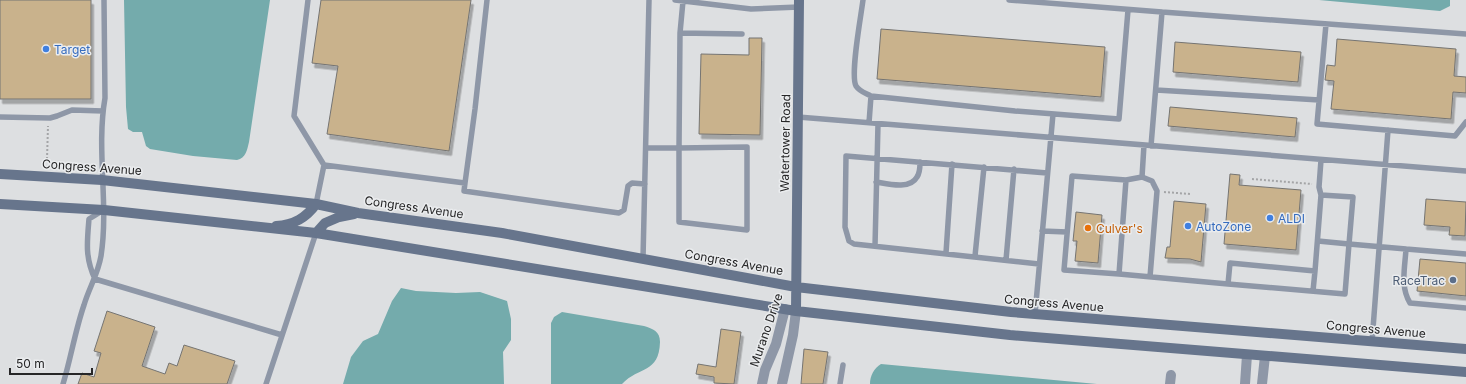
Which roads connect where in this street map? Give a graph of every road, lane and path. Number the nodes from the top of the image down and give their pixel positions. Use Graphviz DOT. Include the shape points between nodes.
graph roads {
  1 [pos="104,0"];
  2 [pos="308,0"];
  3 [pos="488,0"];
  4 [pos="649,0"];
  5 [pos="674,0"];
  6 [pos="863,0"];
  7 [pos="1009,0"];
  8 [pos="683,1"];
  9 [pos="799,4"];
  10 [pos="1128,10"];
  11 [pos="1162,12"];
  12 [pos="1326,24"];
  13 [pos="680,33"];
  14 [pos="742,34"];
  15 [pos="1466,34"];
  16 [pos="1156,90"];
  17 [pos="872,96"];
  18 [pos="1319,100"];
  19 [pos="103,111"];
  20 [pos="1053,114"];
  21 [pos="0,117"];
  22 [pos="798,117"];
  23 [pos="1466,122"];
  24 [pos="869,123"];
  25 [pos="878,124"];
  26 [pos="48,126"];
  27 [pos="1388,130"];
  28 [pos="1050,138"];
  29 [pos="1144,145"];
  30 [pos="1151,146"];
  31 [pos="646,148"];
  32 [pos="679,148"];
  33 [pos="876,158"];
  34 [pos="47,159"];
  35 [pos="1321,160"];
  36 [pos="920,162"];
  37 [pos="952,164"];
  38 [pos="324,165"];
  39 [pos="1386,165"];
  40 [pos="984,167"];
  41 [pos="1014,169"];
  42 [pos="1466,171"];
  43 [pos="1047,172"];
  44 [pos="0,174"];
  45 [pos="1142,177"];
  46 [pos="1252,179"];
  47 [pos="102,180"];
  48 [pos="1126,180"];
  49 [pos="876,182"];
  50 [pos="465,183"];
  51 [pos="645,184"];
  52 [pos="1319,185"];
  53 [pos="1157,191"];
  54 [pos="1190,194"];
  55 [pos="1321,195"];
  56 [pos="0,204"];
  57 [pos="316,204"];
  58 [pos="104,210"];
  59 [pos="358,213"];
  60 [pos="260,227"];
  61 [pos="1042,231"];
  62 [pos="1067,232"];
  63 [pos="316,233"];
  64 [pos="1318,242"];
  65 [pos="1349,244"];
  66 [pos="874,246"];
  67 [pos="1380,246"];
  68 [pos="1406,249"];
  69 [pos="946,253"];
  70 [pos="1466,254"];
  71 [pos="975,256"];
  72 [pos="643,259"];
  73 [pos="1006,260"];
  74 [pos="1039,264"];
  75 [pos="1315,271"];
  76 [pos="1118,274"];
  77 [pos="1150,277"];
  78 [pos="95,279"];
  79 [pos="1228,284"];
  80 [pos="796,287"];
  81 [pos="1313,291"];
  82 [pos="1466,308"];
  83 [pos="785,310"];
  84 [pos="796,311"];
  85 [pos="1035,314"];
  86 [pos="282,334"];
  87 [pos="1372,342"];
  88 [pos="1466,349"];
  89 [pos="1247,355"];
  90 [pos="1264,356"];
  91 [pos="843,365"];
  92 [pos="1466,372"];
  93 [pos="63,384"];
  94 [pos="266,384"];
  95 [pos="762,384"];
  96 [pos="782,384"];
  97 [pos="840,384"];
  98 [pos="1245,384"];
  99 [pos="1262,384"];
  1 -- 19 [label="lane"];
  2 -- 38 [label="lane" via="294,116"];
  3 -- 50 [label="lane"];
  4 -- 31 [label="lane"];
  5 -- 8 [label="lane"];
  6 -- 17 [label="lane" via="854,71 855,84 860,91"];
  7 -- 10 [label="lane"];
  8 -- 9 [label="lane" via="752,9"];
  8 -- 13 [label="lane"];
  9 -- 22 [label="street, Watertower Road"];
  10 -- 11 [label="lane"];
  10 -- 20 [label="lane" via="1119,118"];
  11 -- 12 [label="lane"];
  11 -- 16 [label="lane"];
  12 -- 15 [label="lane"];
  12 -- 18 [label="lane"];
  13 -- 14 [label="lane"];
  13 -- 32 [label="lane"];
  16 -- 18 [label="lane"];
  16 -- 30 [label="lane"];
  17 -- 20 [label="lane"];
  17 -- 24 [label="lane"];
  18 -- 27 [label="lane" via="1317,124"];
  19 -- 21 [label="lane" via="72,110 50,118"];
  19 -- 47 [label="lane"];
  20 -- 28 [label="lane"];
  22 -- 24 [label="lane"];
  22 -- 80 [label="street, Watertower Road"];
  23 -- 27 [label="lane" via="1455,136"];
  24 -- 25 [label="lane"];
  25 -- 28 [label="lane"];
  25 -- 33 [label="lane"];
  26 -- 34 [label="path"];
  27 -- 39 [label="lane"];
  28 -- 29 [label="lane"];
  28 -- 43 [label="lane"];
  29 -- 30 [label="lane"];
  29 -- 45 [label="lane"];
  30 -- 35 [label="lane"];
  31 -- 32 [label="lane"];
  31 -- 51 [label="lane"];
  32 -- 32 [label="lane" via="679,222 747,230 747,147"];
  33 -- 36 [label="lane"];
  33 -- 49 [label="lane"];
  33 -- 66 [label="lane" via="846,156 846,235 854,244"];
  35 -- 39 [label="lane"];
  35 -- 52 [label="lane"];
  36 -- 37 [label="lane"];
  36 -- 49 [label="lane" via="917,178 913,182"];
  37 -- 40 [label="lane"];
  37 -- 69 [label="lane"];
  38 -- 50 [label="lane"];
  38 -- 57 [label="lane"];
  39 -- 42 [label="lane"];
  39 -- 67 [label="lane"];
  40 -- 41 [label="lane"];
  40 -- 71 [label="lane"];
  41 -- 43 [label="lane"];
  41 -- 73 [label="lane"];
  43 -- 61 [label="lane"];
  44 -- 47 [label="street, Congress Avenue"];
  45 -- 48 [label="lane"];
  45 -- 53 [label="lane" via="1152,181"];
  46 -- 52 [label="path"];
  47 -- 57 [label="street, Congress Avenue"];
  47 -- 58 [label="lane"];
  48 -- 62 [label="lane" via="1072,176"];
  48 -- 76 [label="lane"];
  49 -- 66 [label="lane"];
  50 -- 51 [label="lane" via="464,191 619,213 624,210 628,186 632,183"];
  51 -- 72 [label="lane"];
  52 -- 55 [label="lane"];
  53 -- 54 [label="path"];
  53 -- 77 [label="lane"];
  55 -- 64 [label="lane"];
  55 -- 65 [label="lane" via="1353,197"];
  56 -- 58 [label="street"];
  57 -- 59 [label="street, Congress Avenue"];
  57 -- 60 [label="street" via="309,214 297,221 285,225"];
  58 -- 60 [label="street"];
  58 -- 78 [label="lane" via="101,256"];
  58 -- 78 [label="lane" via="89,219 87,253 89,267"];
  59 -- 63 [label="street" via="325,223"];
  59 -- 72 [label="street, Congress Avenue" via="502,233"];
  60 -- 63 [label="street"];
  61 -- 62 [label="lane"];
  61 -- 74 [label="lane"];
  62 -- 76 [label="lane" via="1064,270"];
  63 -- 83 [label="street"];
  63 -- 86 [label="lane"];
  64 -- 65 [label="lane"];
  64 -- 75 [label="lane"];
  65 -- 67 [label="lane"];
  65 -- 81 [label="lane" via="1345,294"];
  66 -- 69 [label="lane"];
  67 -- 68 [label="lane"];
  67 -- 87 [label="lane"];
  68 -- 70 [label="lane"];
  68 -- 82 [label="lane" via="1404,288 1410,304"];
  69 -- 71 [label="lane"];
  71 -- 73 [label="lane"];
  72 -- 80 [label="street, Congress Avenue"];
  73 -- 74 [label="lane"];
  74 -- 85 [label="lane"];
  75 -- 79 [label="lane" via="1230,263"];
  75 -- 81 [label="lane"];
  76 -- 77 [label="lane"];
  77 -- 79 [label="lane"];
  78 -- 86 [label="lane"];
  78 -- 93 [label="lane" via="84,305"];
  79 -- 81 [label="lane"];
  80 -- 83 [label="street, Murano Drive"];
  80 -- 84 [label="street, Murano Drive"];
  80 -- 85 [label="street, Congress Avenue"];
  83 -- 84 [label="street"];
  83 -- 95 [label="street, Murano Drive"];
  84 -- 89 [label="street" via="1010,335"];
  84 -- 96 [label="street, Murano Drive"];
  85 -- 87 [label="street, Congress Avenue"];
  86 -- 94 [label="lane"];
  87 -- 88 [label="street, Congress Avenue"];
  89 -- 90 [label="street"];
  89 -- 98 [label="street"];
  90 -- 92 [label="street"];
  90 -- 99 [label="street"];
  91 -- 97 [label="lane"];
}
